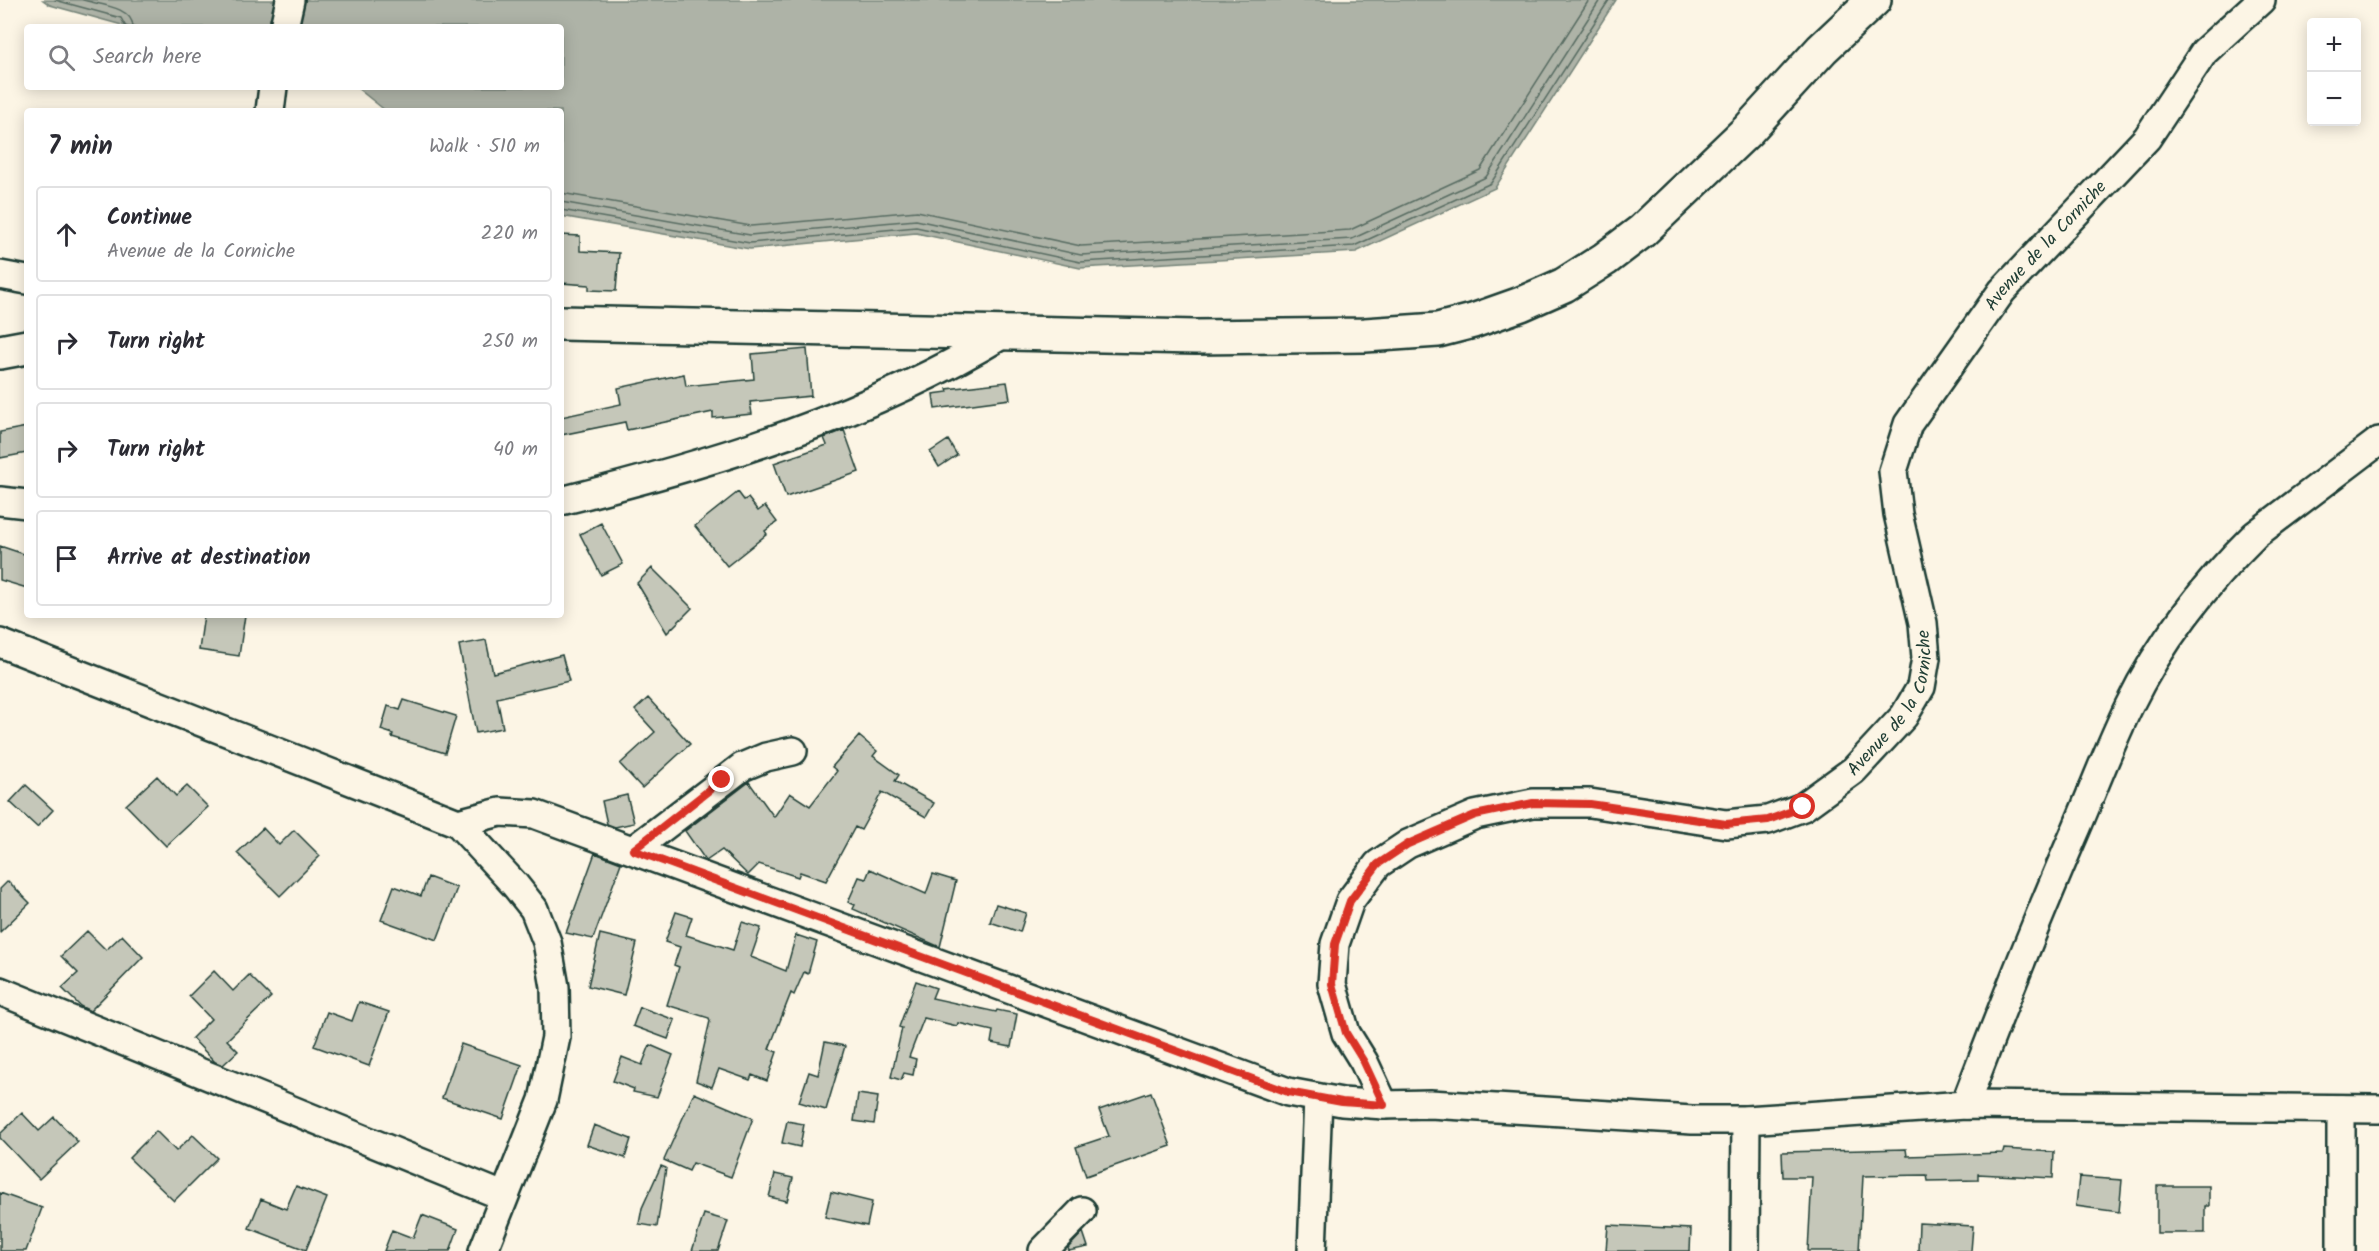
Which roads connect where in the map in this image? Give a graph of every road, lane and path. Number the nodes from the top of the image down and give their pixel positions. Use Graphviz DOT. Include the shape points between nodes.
graph roads {
  1 [pos="290,0"];
  2 [pos="1874,0"];
  3 [pos="2261,0"];
  4 [pos="285,24"];
  5 [pos="273,90"];
  6 [pos="270,108"];
  7 [pos="0,275"];
  8 [pos="24,279"];
  9 [pos="564,323"];
  10 [pos="1005,333"];
  11 [pos="24,347"];
  12 [pos="0,352"];
  13 [pos="2379,441"];
  14 [pos="564,500"];
  15 [pos="0,501"];
  16 [pos="24,504"];
  17 [pos="0,643"];
  18 [pos="793,751"];
  19 [pos="458,823"];
  20 [pos="633,850"];
  21 [pos="0,992"];
  22 [pos="1318,1098"];
  23 [pos="1384,1105"];
  24 [pos="1965,1106"];
  25 [pos="2342,1109"];
  26 [pos="2379,1109"];
  27 [pos="1746,1120"];
  28 [pos="503,1196"];
  29 [pos="1082,1211"];
  30 [pos="483,1251"];
  31 [pos="1042,1251"];
  32 [pos="1312,1251"];
  33 [pos="1745,1251"];
  34 [pos="2341,1251"];
  1 -- 4 [label="street"];
  2 -- 10 [label="main road" via="1822,49 1748,130 1642,231 1564,285 1521,304 1438,330 1365,335"];
  3 -- 23 [label="street, Avenue de la Corniche" via="2204,52 2147,138 2002,291 1908,424 1893,471 1898,514 1923,623 1926,658 1921,687 1904,716 1854,770 1803,807 1768,820 1726,824 1590,804 1533,803 1475,815 1408,844 1378,864 1350,901 1335,944 1332,984 1346,1033"];
  5 -- 6 [label="street"];
  7 -- 8 [label="street"];
  9 -- 10 [label="main road"];
  10 -- 14 [label="street" via="915,383 785,435 681,471"];
  11 -- 12 [label="main road"];
  13 -- 24 [label="street" via="2255,535 2199,597 2155,660 2129,706 2027,943"];
  15 -- 16 [label="street"];
  17 -- 19 [label="street"];
  18 -- 20 [label="street" via="742,767"];
  19 -- 20 [label="street" via="500,812 534,814"];
  19 -- 28 [label="street" via="534,909 547,942 555,987 556,1037 550,1074"];
  20 -- 22 [label="street" via="1288,1092"];
  21 -- 28 [label="street"];
  22 -- 23 [label="street"];
  22 -- 32 [label="street"];
  23 -- 27 [label="street"];
  24 -- 25 [label="street"];
  24 -- 27 [label="street"];
  25 -- 26 [label="street"];
  25 -- 34 [label="street"];
  27 -- 33 [label="street"];
  28 -- 30 [label="street"];
  29 -- 31 [label="street"];
}
